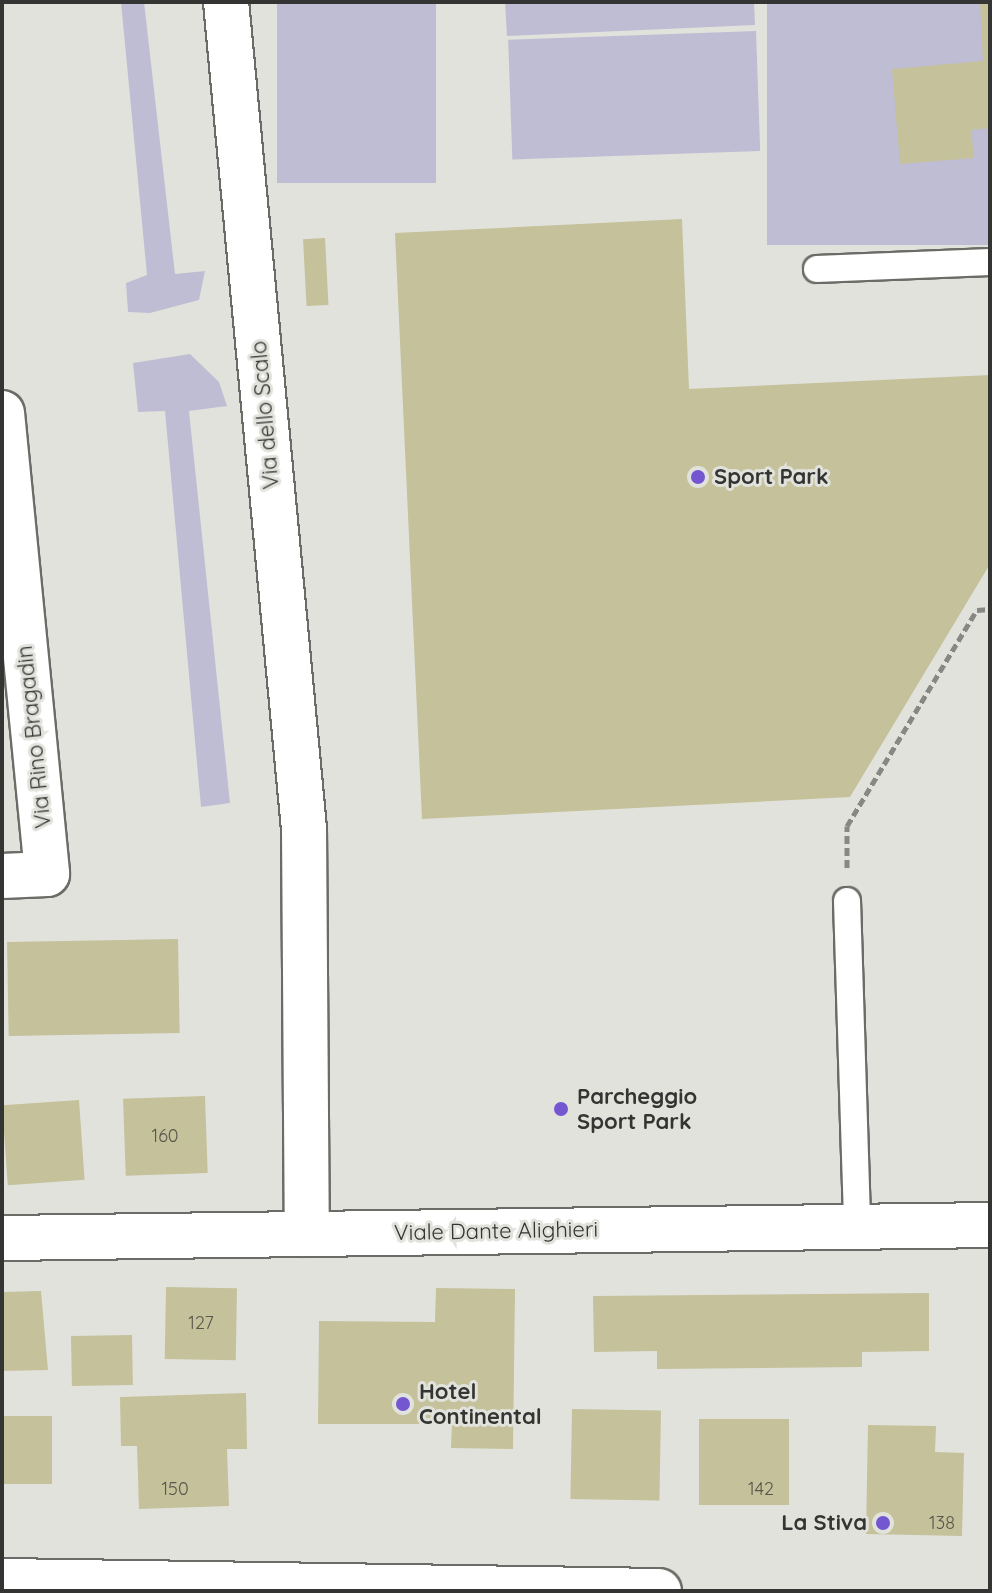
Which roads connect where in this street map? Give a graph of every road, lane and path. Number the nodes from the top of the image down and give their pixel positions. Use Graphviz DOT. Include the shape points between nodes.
graph roads {
  1 [pos="226,2"];
  2 [pos="990,262"];
  3 [pos="817,269"];
  4 [pos="2,413"];
  5 [pos="990,609"];
  6 [pos="2,876"];
  7 [pos="847,901"];
  8 [pos="990,1225"];
  9 [pos="857,1226"];
  10 [pos="307,1234"];
  11 [pos="2,1238"];
  12 [pos="2,1581"];
  13 [pos="659,1591"];
  1 -- 10 [label="street, Via dello Scalo" via="304,828"];
  2 -- 3 [label="lane"];
  4 -- 6 [label="street, Via Rino Bragadin" via="47,874"];
  5 -- 7 [label="path" via="977,610 847,826"];
  7 -- 9 [label="lane"];
  8 -- 9 [label="street, Viale Dante Alighieri"];
  9 -- 10 [label="street, Viale Dante Alighieri"];
  10 -- 11 [label="street, Viale Dante Alighieri"];
  12 -- 13 [label="street"];
}
